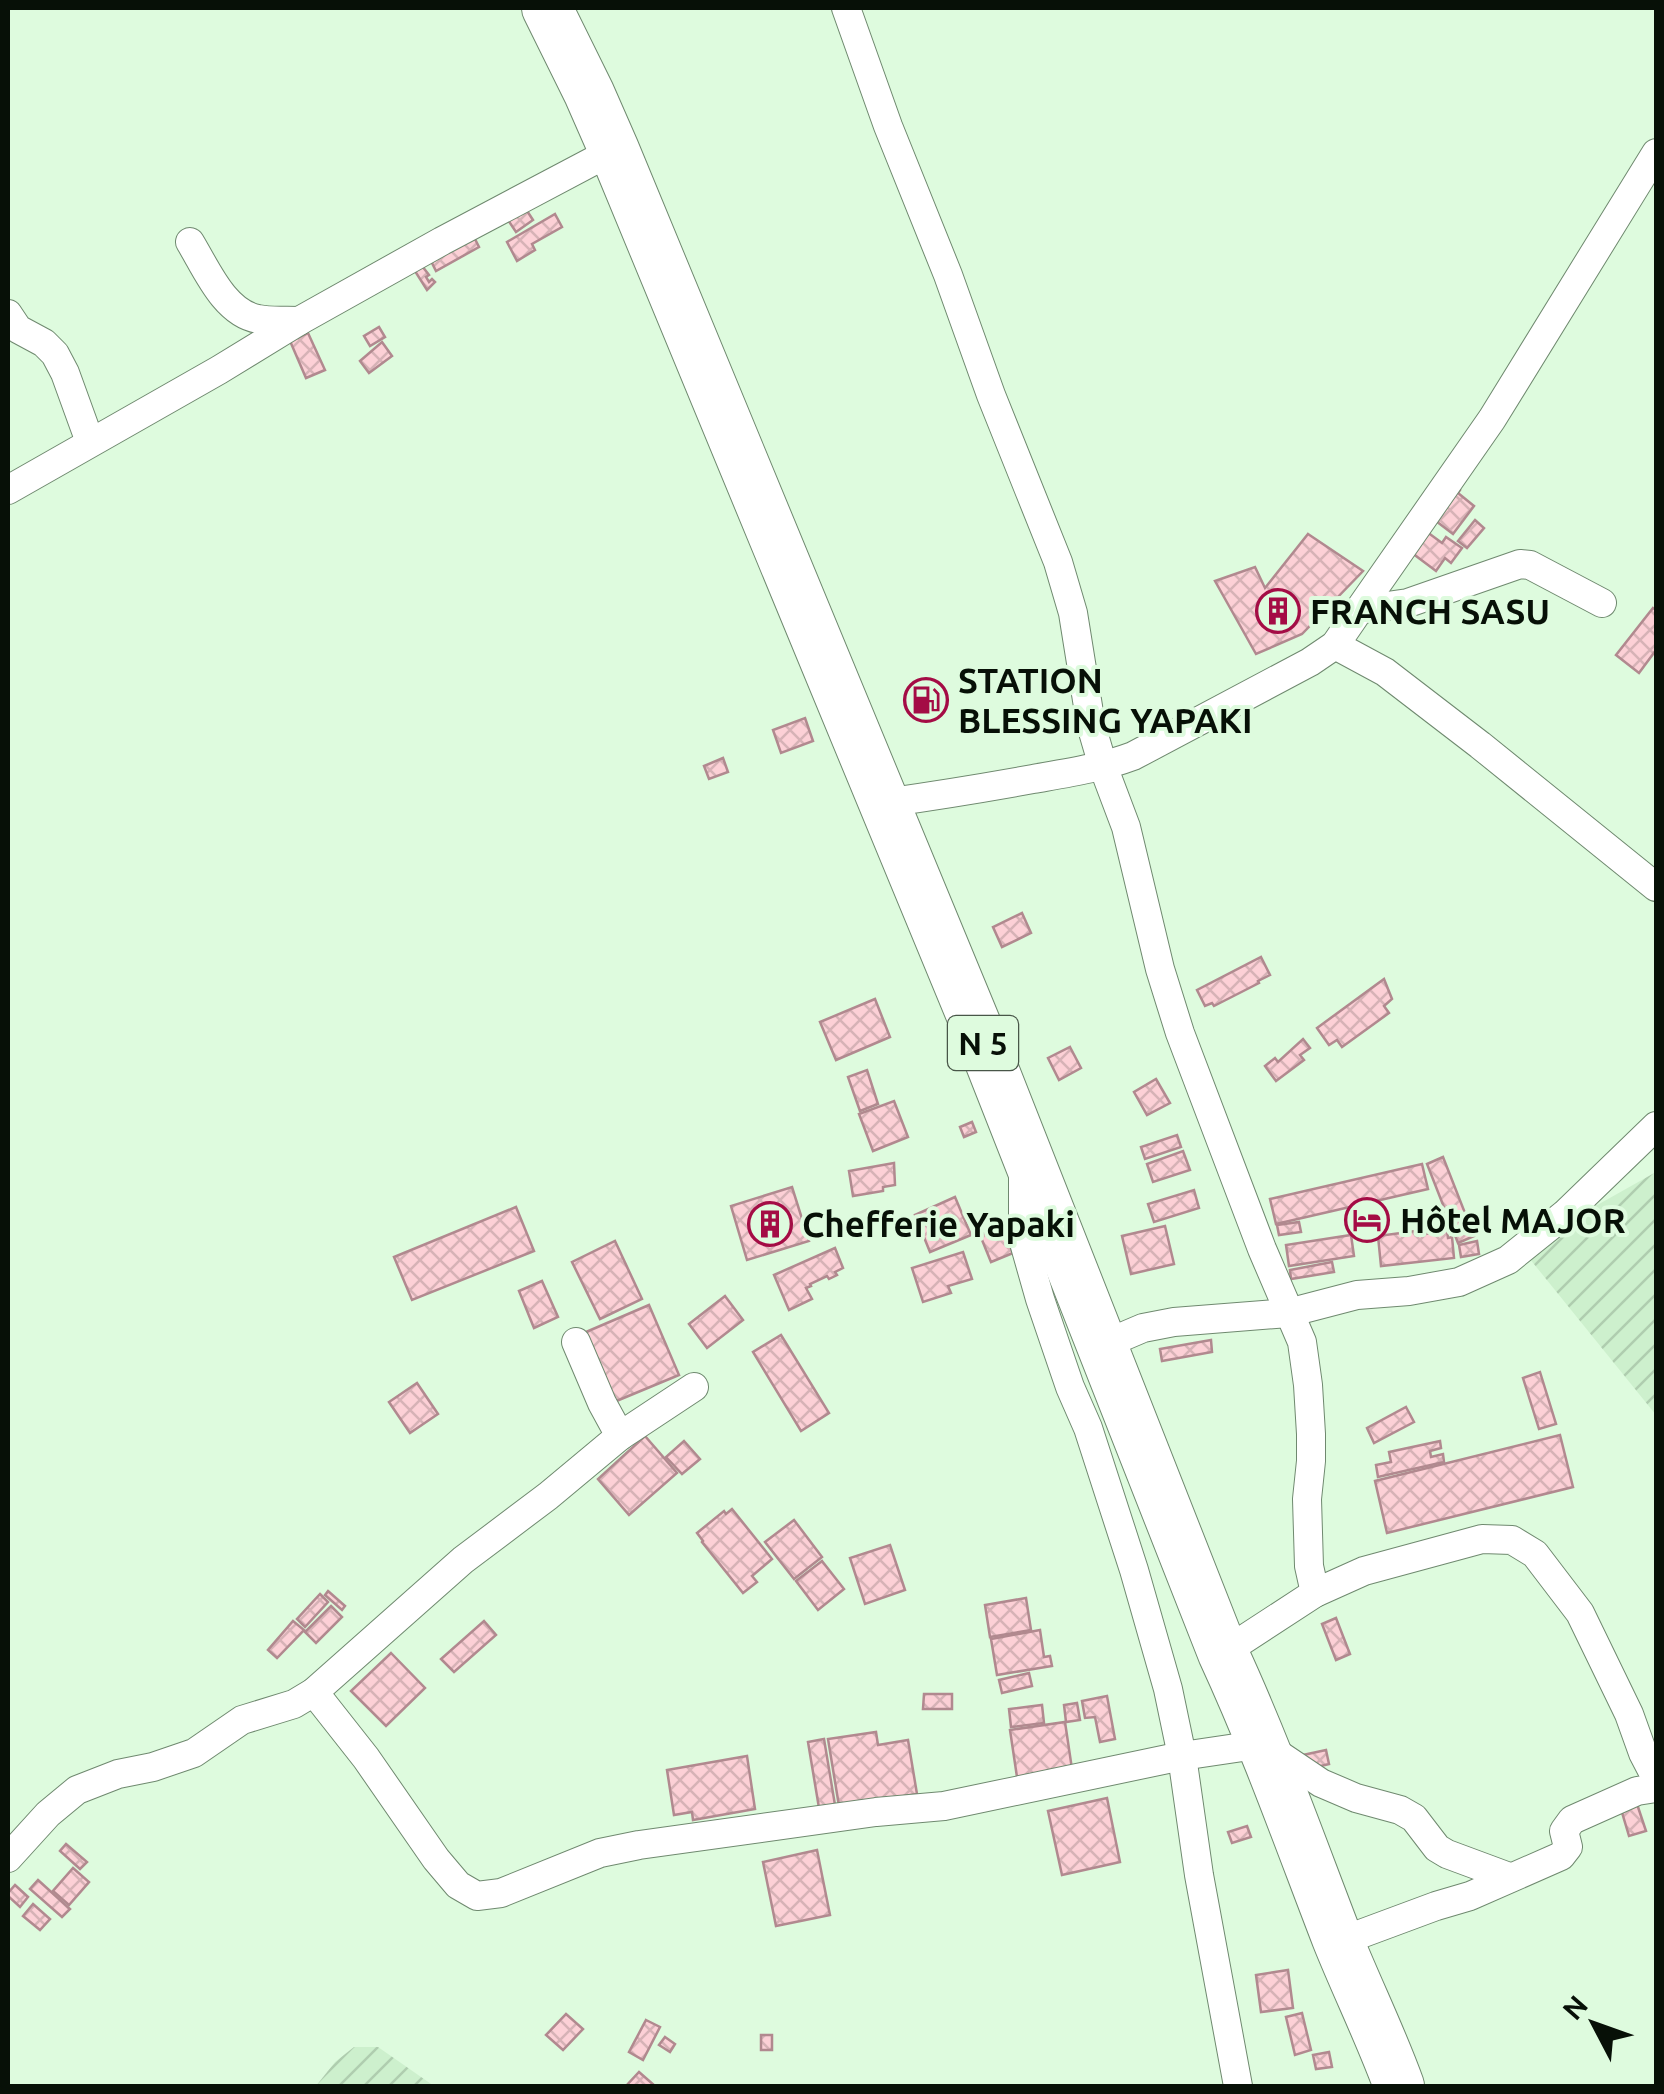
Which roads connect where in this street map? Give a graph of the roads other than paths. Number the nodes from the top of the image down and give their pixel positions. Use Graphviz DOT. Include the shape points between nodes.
graph roads {
  1 [pos="546,8"];
  2 [pos="846,8"];
  3 [pos="614,150"];
  4 [pos="1656,153"];
  5 [pos="190,242"];
  6 [pos="8,314"];
  7 [pos="298,321"];
  8 [pos="90,442"];
  9 [pos="8,490"];
  10 [pos="1602,603"];
  11 [pos="1359,610"];
  12 [pos="1335,645"];
  13 [pos="1103,766"];
  14 [pos="884,803"];
  15 [pos="1656,887"];
  16 [pos="1656,1126"];
  17 [pos="1024,1148"];
  18 [pos="1288,1312"];
  19 [pos="576,1342"];
  20 [pos="1102,1345"];
  21 [pos="694,1387"];
  22 [pos="620,1436"];
  23 [pos="1316,1593"];
  24 [pos="1223,1653"];
  25 [pos="314,1692"];
  26 [pos="1263,1744"];
  27 [pos="1182,1756"];
  28 [pos="1656,1778"];
  29 [pos="1656,1788"];
  30 [pos="8,1858"];
  31 [pos="1510,1877"];
  32 [pos="1339,1942"];
  33 [pos="1238,2086"];
  34 [pos="1399,2086"];
  1 -- 3 [label="highway, N 5"];
  2 -- 13 [label="street" via="1058,562"];
  3 -- 7 [label="street"];
  3 -- 14 [label="highway, N 5"];
  4 -- 11 [label="street" via="1492,419"];
  5 -- 7 [label="street" via="230,304 256,319"];
  6 -- 8 [label="street" via="55,354"];
  7 -- 8 [label="street"];
  8 -- 9 [label="street"];
  10 -- 11 [label="street" via="1520,564 1408,603"];
  11 -- 12 [label="street"];
  12 -- 13 [label="street" via="1149,748"];
  12 -- 15 [label="street" via="1385,672"];
  13 -- 14 [label="street"];
  13 -- 18 [label="street" via="1126,827 1180,1034"];
  14 -- 17 [label="highway, N 5"];
  16 -- 18 [label="street" via="1508,1260 1459,1282"];
  17 -- 20 [label="highway, N 5"];
  17 -- 27 [label="street" via="1023,1239 1134,1570"];
  18 -- 20 [label="street" via="1174,1322"];
  18 -- 23 [label="street" via="1302,1342 1308,1384 1308,1566"];
  19 -- 22 [label="street"];
  20 -- 24 [label="highway, N 5"];
  21 -- 22 [label="street"];
  22 -- 25 [label="street" via="463,1560"];
  23 -- 24 [label="street"];
  23 -- 28 [label="street" via="1364,1571 1482,1539 1512,1540 1535,1554 1580,1613"];
  24 -- 26 [label="highway, N 5"];
  25 -- 27 [label="street" via="436,1859 476,1896 639,1844 944,1806"];
  25 -- 30 [label="street" via="242,1720 194,1753 77,1790"];
  26 -- 27 [label="street"];
  26 -- 31 [label="street" via="1322,1783 1414,1818 1447,1854"];
  26 -- 32 [label="highway, N 5"];
  27 -- 33 [label="street"];
  29 -- 31 [label="street" via="1572,1820 1564,1831 1566,1852"];
  31 -- 32 [label="street"];
  32 -- 34 [label="highway, N 5"];
}
